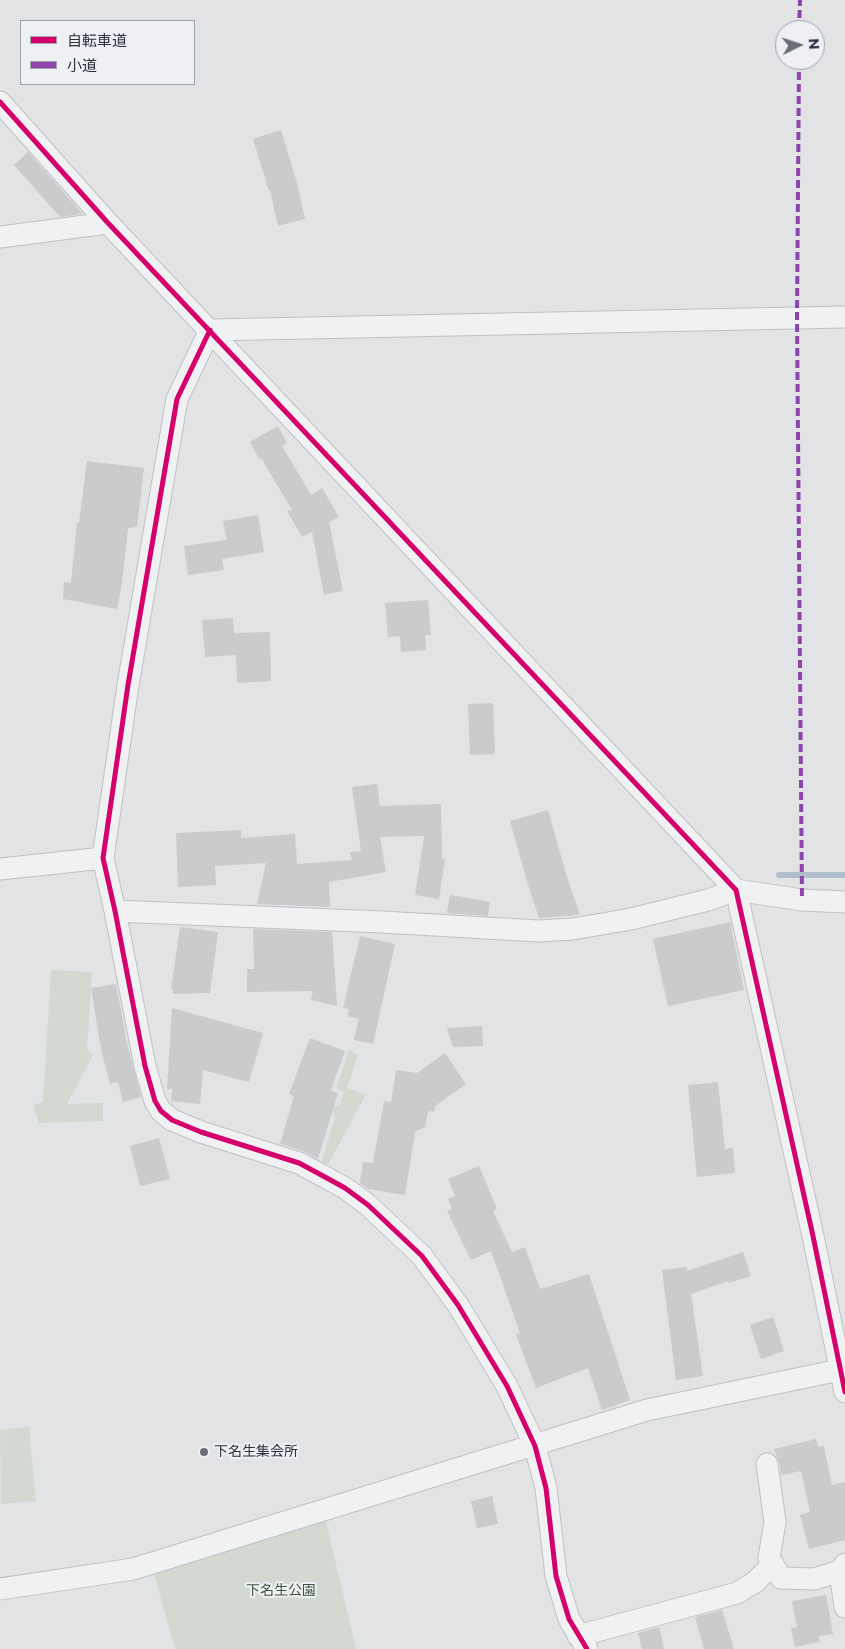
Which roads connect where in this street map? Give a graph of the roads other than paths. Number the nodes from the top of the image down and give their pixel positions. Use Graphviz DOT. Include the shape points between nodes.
graph roads {
  1 [pos="0,102"];
  2 [pos="108,223"];
  3 [pos="0,237"];
  4 [pos="845,317"];
  5 [pos="210,330"];
  6 [pos="103,858"];
  7 [pos="0,869"];
  8 [pos="736,890"];
  9 [pos="845,902"];
  10 [pos="115,911"];
  11 [pos="840,1370"];
  12 [pos="845,1392"];
  13 [pos="535,1446"];
  14 [pos="767,1464"];
  15 [pos="772,1564"];
  16 [pos="843,1568"];
  17 [pos="0,1589"];
  18 [pos="845,1607"];
  19 [pos="583,1642"];
  1 -- 2 [label="street"];
  2 -- 3 [label="street"];
  2 -- 5 [label="street"];
  4 -- 5 [label="street"];
  5 -- 6 [label="street" via="177,399 128,685"];
  5 -- 8 [label="street"];
  6 -- 7 [label="street"];
  6 -- 10 [label="street"];
  8 -- 9 [label="street" via="802,900"];
  8 -- 10 [label="street" via="631,919 573,930"];
  8 -- 11 [label="street"];
  10 -- 13 [label="street" via="145,1066 161,1111 172,1120 201,1132 299,1163 346,1188 374,1210 422,1256 458,1305 507,1386"];
  11 -- 12 [label="street"];
  11 -- 13 [label="street" via="648,1410"];
  13 -- 17 [label="street" via="133,1569"];
  13 -- 19 [label="street" via="546,1488 556,1576 569,1619"];
  14 -- 15 [label="street" via="775,1522 769,1558"];
  15 -- 16 [label="street" via="781,1578 814,1579"];
  15 -- 19 [label="street" via="755,1582 737,1593"];
  16 -- 18 [label="street"];
}
